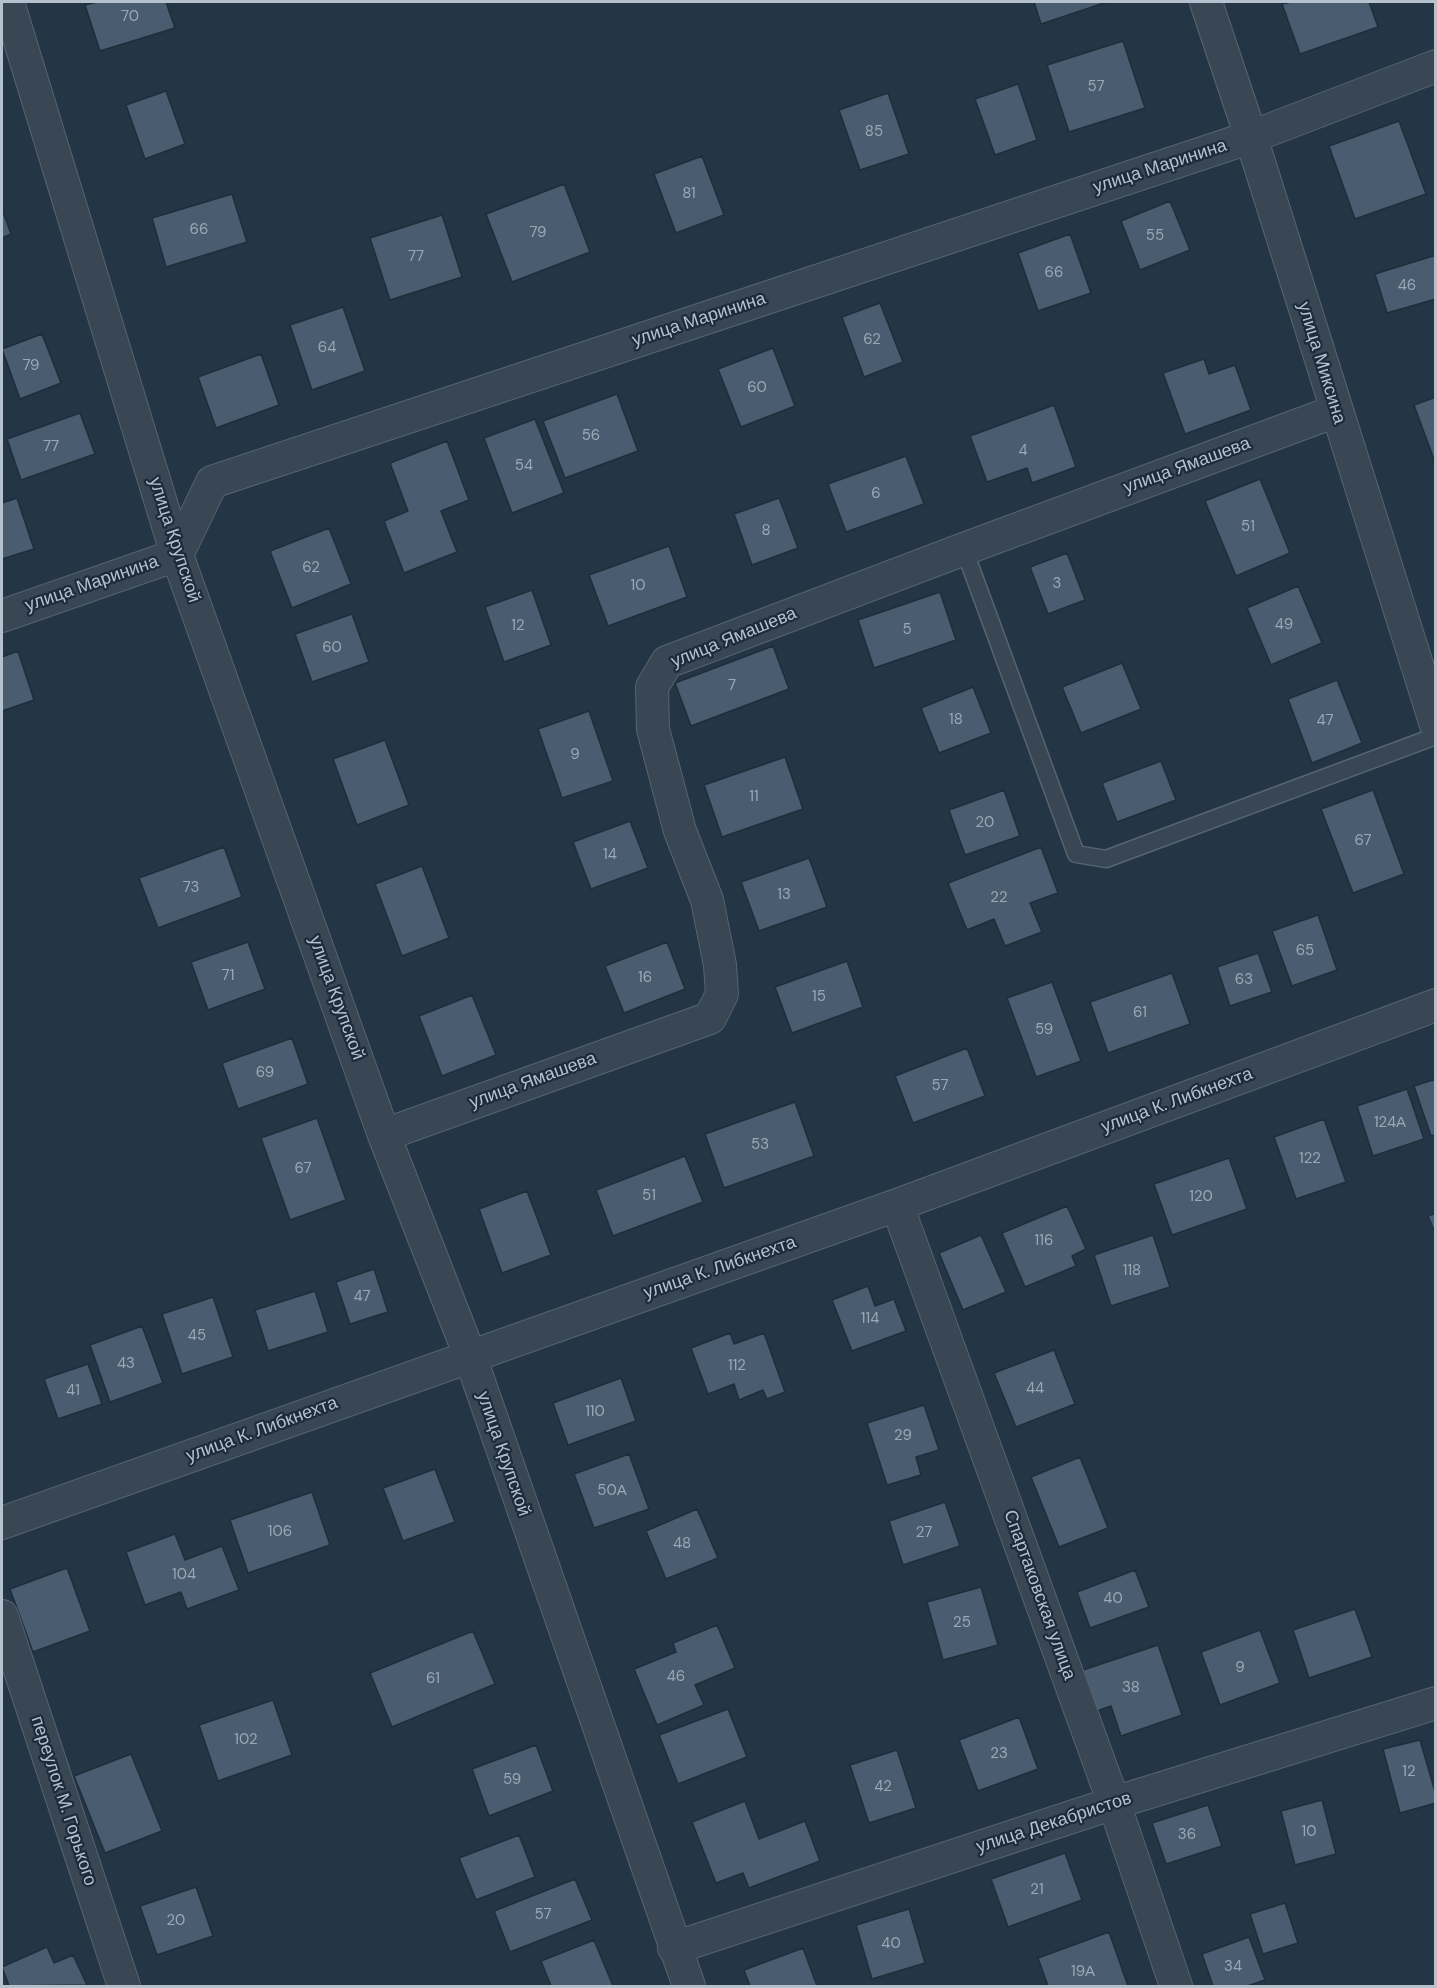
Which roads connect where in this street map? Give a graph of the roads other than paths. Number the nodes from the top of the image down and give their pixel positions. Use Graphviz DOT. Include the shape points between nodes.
graph roads {
  1 [pos="8,2"];
  2 [pos="1206,2"];
  3 [pos="1436,66"];
  4 [pos="1251,136"];
  5 [pos="1336,411"];
  6 [pos="964,549"];
  7 [pos="177,555"];
  8 [pos="2,616"];
  9 [pos="1436,725"];
  10 [pos="1436,736"];
  11 [pos="1436,1005"];
  12 [pos="384,1135"];
  13 [pos="897,1205"];
  14 [pos="470,1356"];
  15 [pos="2,1522"];
  16 [pos="2,1616"];
  17 [pos="1436,1703"];
  18 [pos="1114,1803"];
  19 [pos="674,1948"];
  20 [pos="124,1986"];
  21 [pos="688,1986"];
  22 [pos="1176,1986"];
  1 -- 7 [label="street, улица Крупской"];
  2 -- 4 [label="street, улица Миксина"];
  3 -- 4 [label="street, улица Маринина"];
  4 -- 5 [label="street, улица Миксина"];
  4 -- 7 [label="street, улица Маринина" via="212,482"];
  5 -- 6 [label="street, улица Ямашева"];
  5 -- 9 [label="street, улица Миксина"];
  6 -- 10 [label="lane" via="1076,854 1106,859"];
  6 -- 12 [label="street, улица Ямашева" via="667,662 652,687 653,729 661,765 706,900 720,964 722,994 710,1018"];
  7 -- 8 [label="street, улица Маринина"];
  7 -- 12 [label="street, улица Крупской"];
  11 -- 13 [label="street, улица К. Либкнехта"];
  12 -- 14 [label="street, улица Крупской"];
  13 -- 14 [label="street, улица К. Либкнехта"];
  13 -- 18 [label="street, Спартаковская улица"];
  14 -- 15 [label="street, улица К. Либкнехта"];
  14 -- 19 [label="street, улица Крупской"];
  16 -- 20 [label="street, переулок М. Горького"];
  17 -- 18 [label="street, улица Декабристов"];
  18 -- 19 [label="street, улица Декабристов"];
  18 -- 22 [label="street, Спартаковская улица"];
  19 -- 21 [label="street, улица Крупской"];
}
